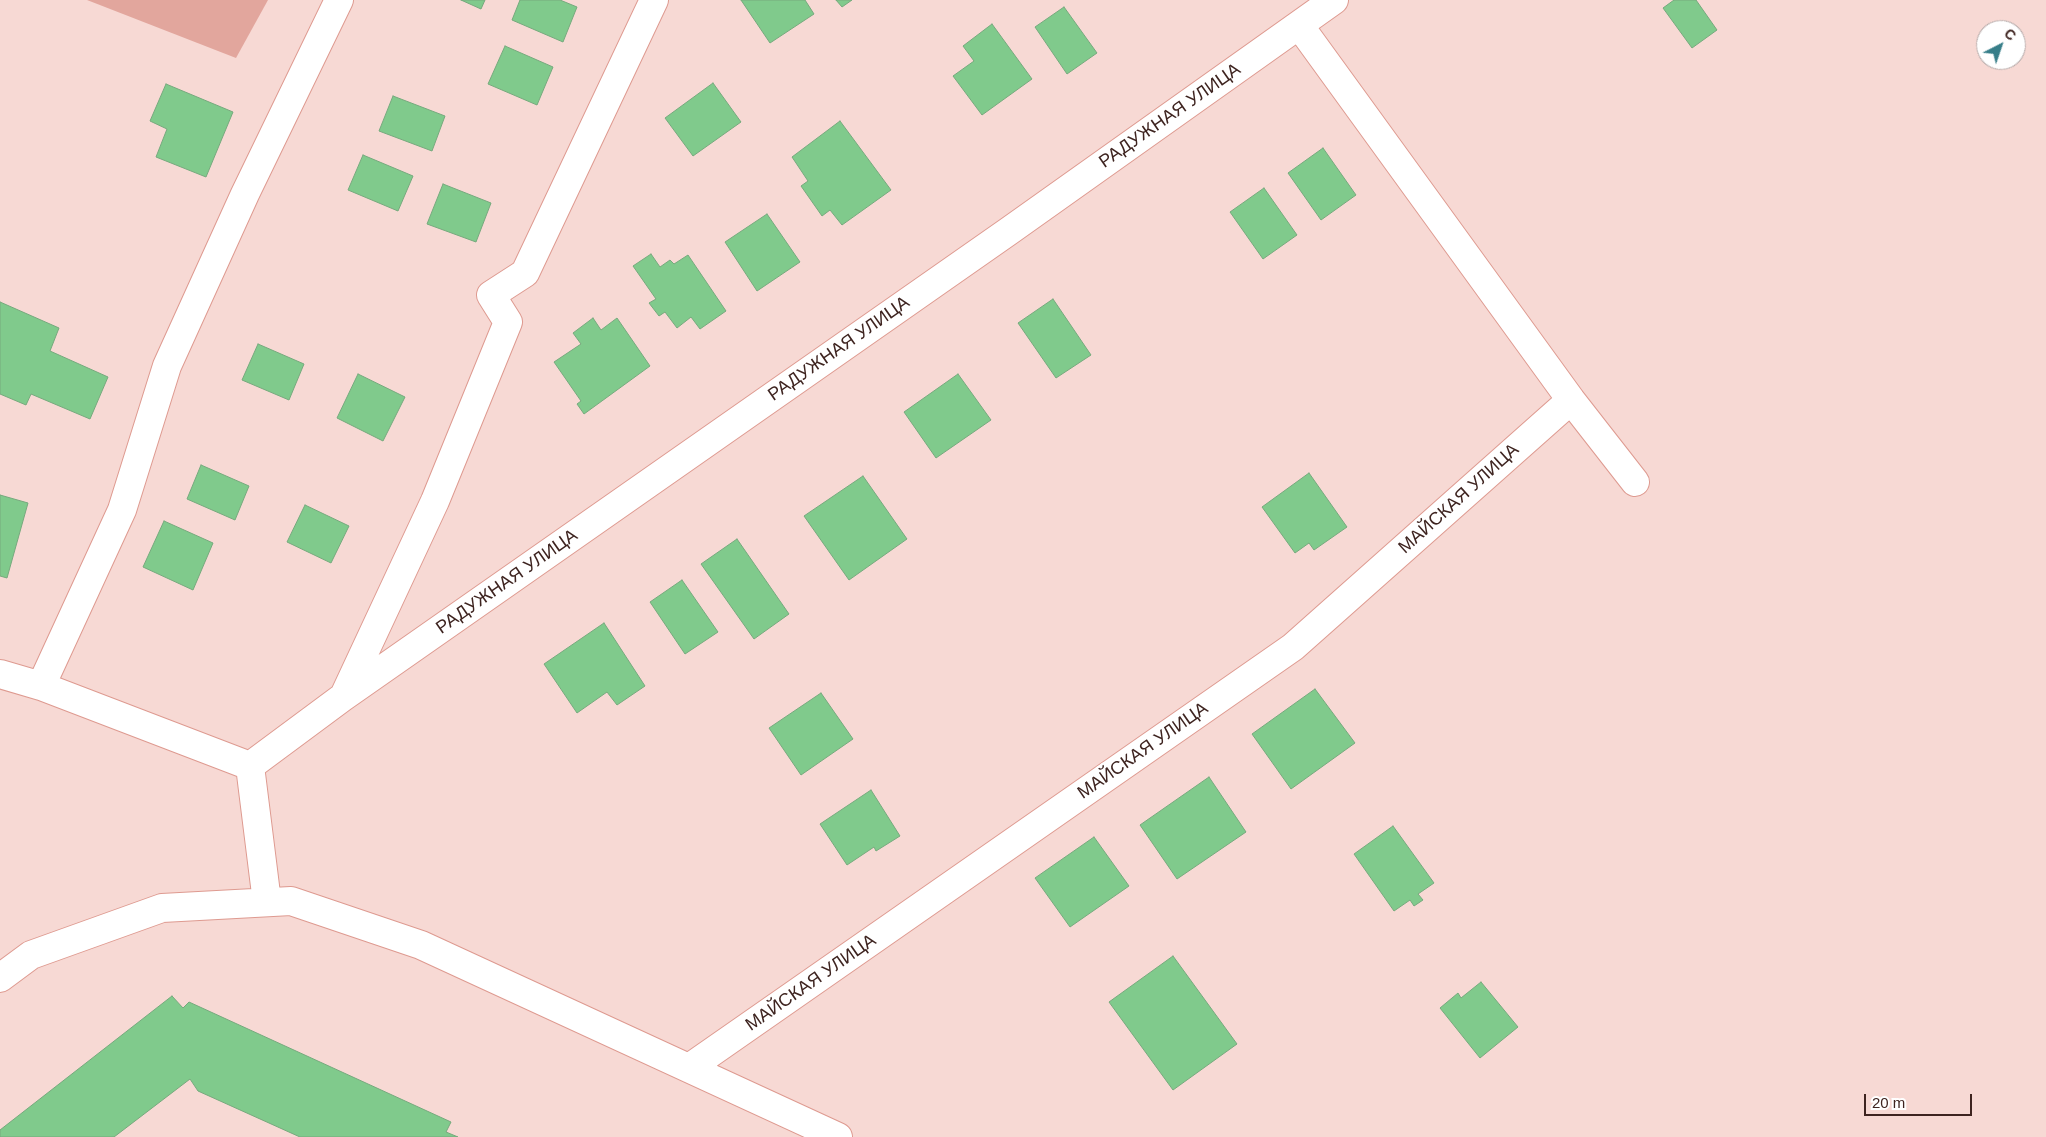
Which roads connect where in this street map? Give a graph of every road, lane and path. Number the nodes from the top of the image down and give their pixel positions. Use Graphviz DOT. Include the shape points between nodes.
graph roads {
  1 [pos="339,0"];
  2 [pos="654,0"];
  3 [pos="1334,0"];
  4 [pos="1299,25"];
  5 [pos="1571,400"];
  6 [pos="1635,482"];
  7 [pos="0,674"];
  8 [pos="41,686"];
  9 [pos="343,697"];
  10 [pos="250,766"];
  11 [pos="267,902"];
  12 [pos="0,978"];
  13 [pos="689,1068"];
  14 [pos="838,1137"];
  1 -- 8 [label="street" via="245,194 167,366 122,510"];
  2 -- 9 [label="street" via="525,273 491,295 508,322 435,501"];
  3 -- 4 [label="street, РАДУЖНАЯ УЛИЦА"];
  4 -- 5 [label="street"];
  4 -- 9 [label="street, РАДУЖНАЯ УЛИЦА"];
  5 -- 6 [label="street"];
  5 -- 13 [label="street, МАЙСКАЯ УЛИЦА" via="1293,647"];
  7 -- 8 [label="street"];
  8 -- 10 [label="street"];
  9 -- 10 [label="street, РАДУЖНАЯ УЛИЦА"];
  10 -- 11 [label="street"];
  11 -- 12 [label="street" via="162,908 31,955"];
  11 -- 13 [label="street" via="291,901 421,945"];
  13 -- 14 [label="street"];
}
